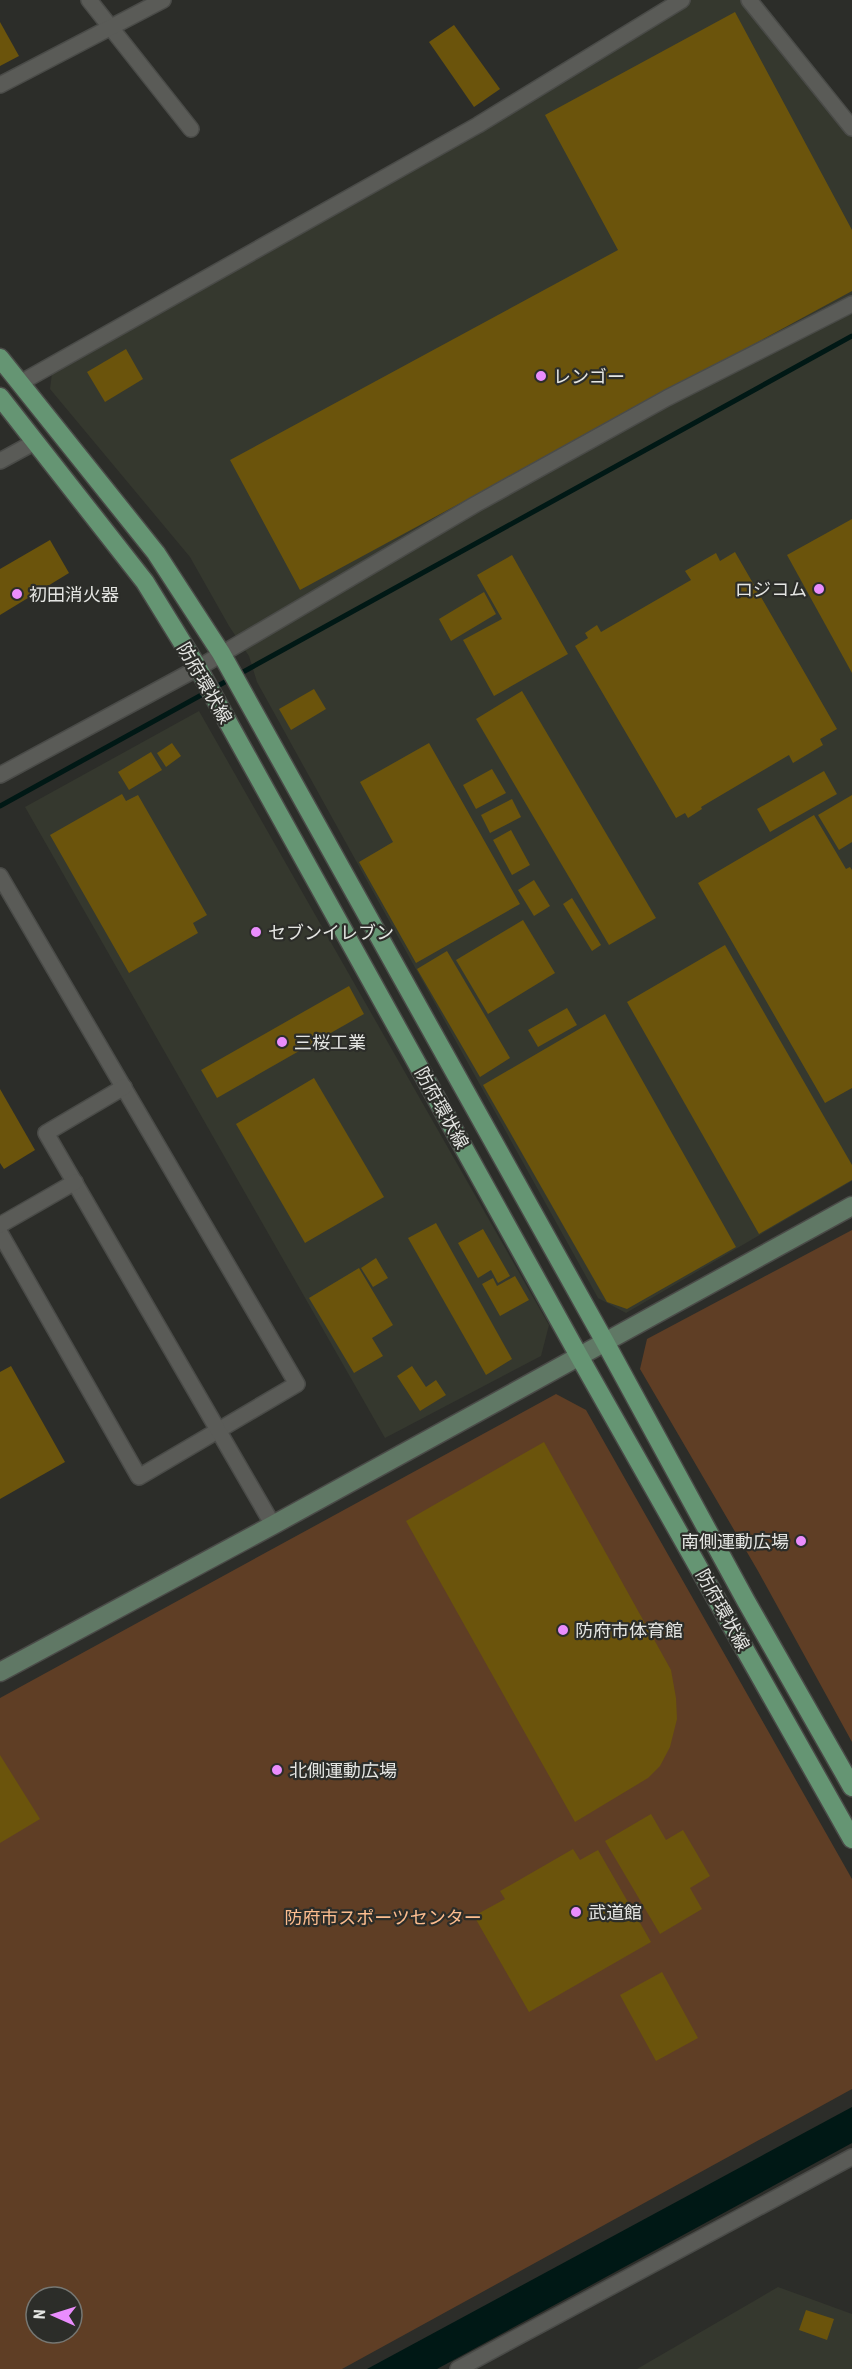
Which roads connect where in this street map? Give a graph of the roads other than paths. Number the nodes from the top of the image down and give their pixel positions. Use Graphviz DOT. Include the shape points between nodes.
graph roads {
  1 [pos="89,0"];
  2 [pos="163,0"];
  3 [pos="682,0"];
  4 [pos="749,0"];
  5 [pos="112,27"];
  6 [pos="0,86"];
  7 [pos="852,128"];
  8 [pos="191,129"];
  9 [pos="852,304"];
  10 [pos="0,358"];
  11 [pos="20,383"];
  12 [pos="0,397"];
  13 [pos="35,442"];
  14 [pos="0,461"];
  15 [pos="221,653"];
  16 [pos="198,668"];
  17 [pos="0,775"];
  18 [pos="0,876"];
  19 [pos="124,1087"];
  20 [pos="75,1182"];
  21 [pos="852,1206"];
  22 [pos="0,1225"];
  23 [pos="0,1233"];
  24 [pos="604,1342"];
  25 [pos="579,1356"];
  26 [pos="218,1432"];
  27 [pos="273,1525"];
  28 [pos="0,1672"];
  29 [pos="852,1787"];
  30 [pos="852,1839"];
  31 [pos="852,2157"];
  32 [pos="458,2369"];
  1 -- 5 [label="street"];
  2 -- 5 [label="street"];
  3 -- 11 [label="street" via="478,126"];
  4 -- 7 [label="street"];
  5 -- 6 [label="street"];
  5 -- 8 [label="street"];
  9 -- 15 [label="street" via="667,398"];
  10 -- 11 [label="main road, 防府環状線"];
  11 -- 15 [label="main road, 防府環状線" via="156,553"];
  12 -- 13 [label="main road, 防府環状線"];
  13 -- 14 [label="street"];
  13 -- 16 [label="main road, 防府環状線" via="145,582"];
  15 -- 16 [label="street"];
  15 -- 24 [label="main road, 防府環状線"];
  16 -- 17 [label="street"];
  16 -- 25 [label="main road, 防府環状線"];
  18 -- 19 [label="street"];
  19 -- 20 [label="street" via="46,1133"];
  19 -- 26 [label="street" via="297,1384"];
  20 -- 22 [label="street"];
  20 -- 26 [label="street"];
  21 -- 24 [label="street"];
  23 -- 26 [label="street" via="139,1477"];
  24 -- 25 [label="street"];
  24 -- 29 [label="main road, 防府環状線"];
  25 -- 27 [label="street"];
  25 -- 30 [label="main road, 防府環状線"];
  26 -- 27 [label="street"];
  27 -- 28 [label="street"];
  31 -- 32 [label="street"];
}
